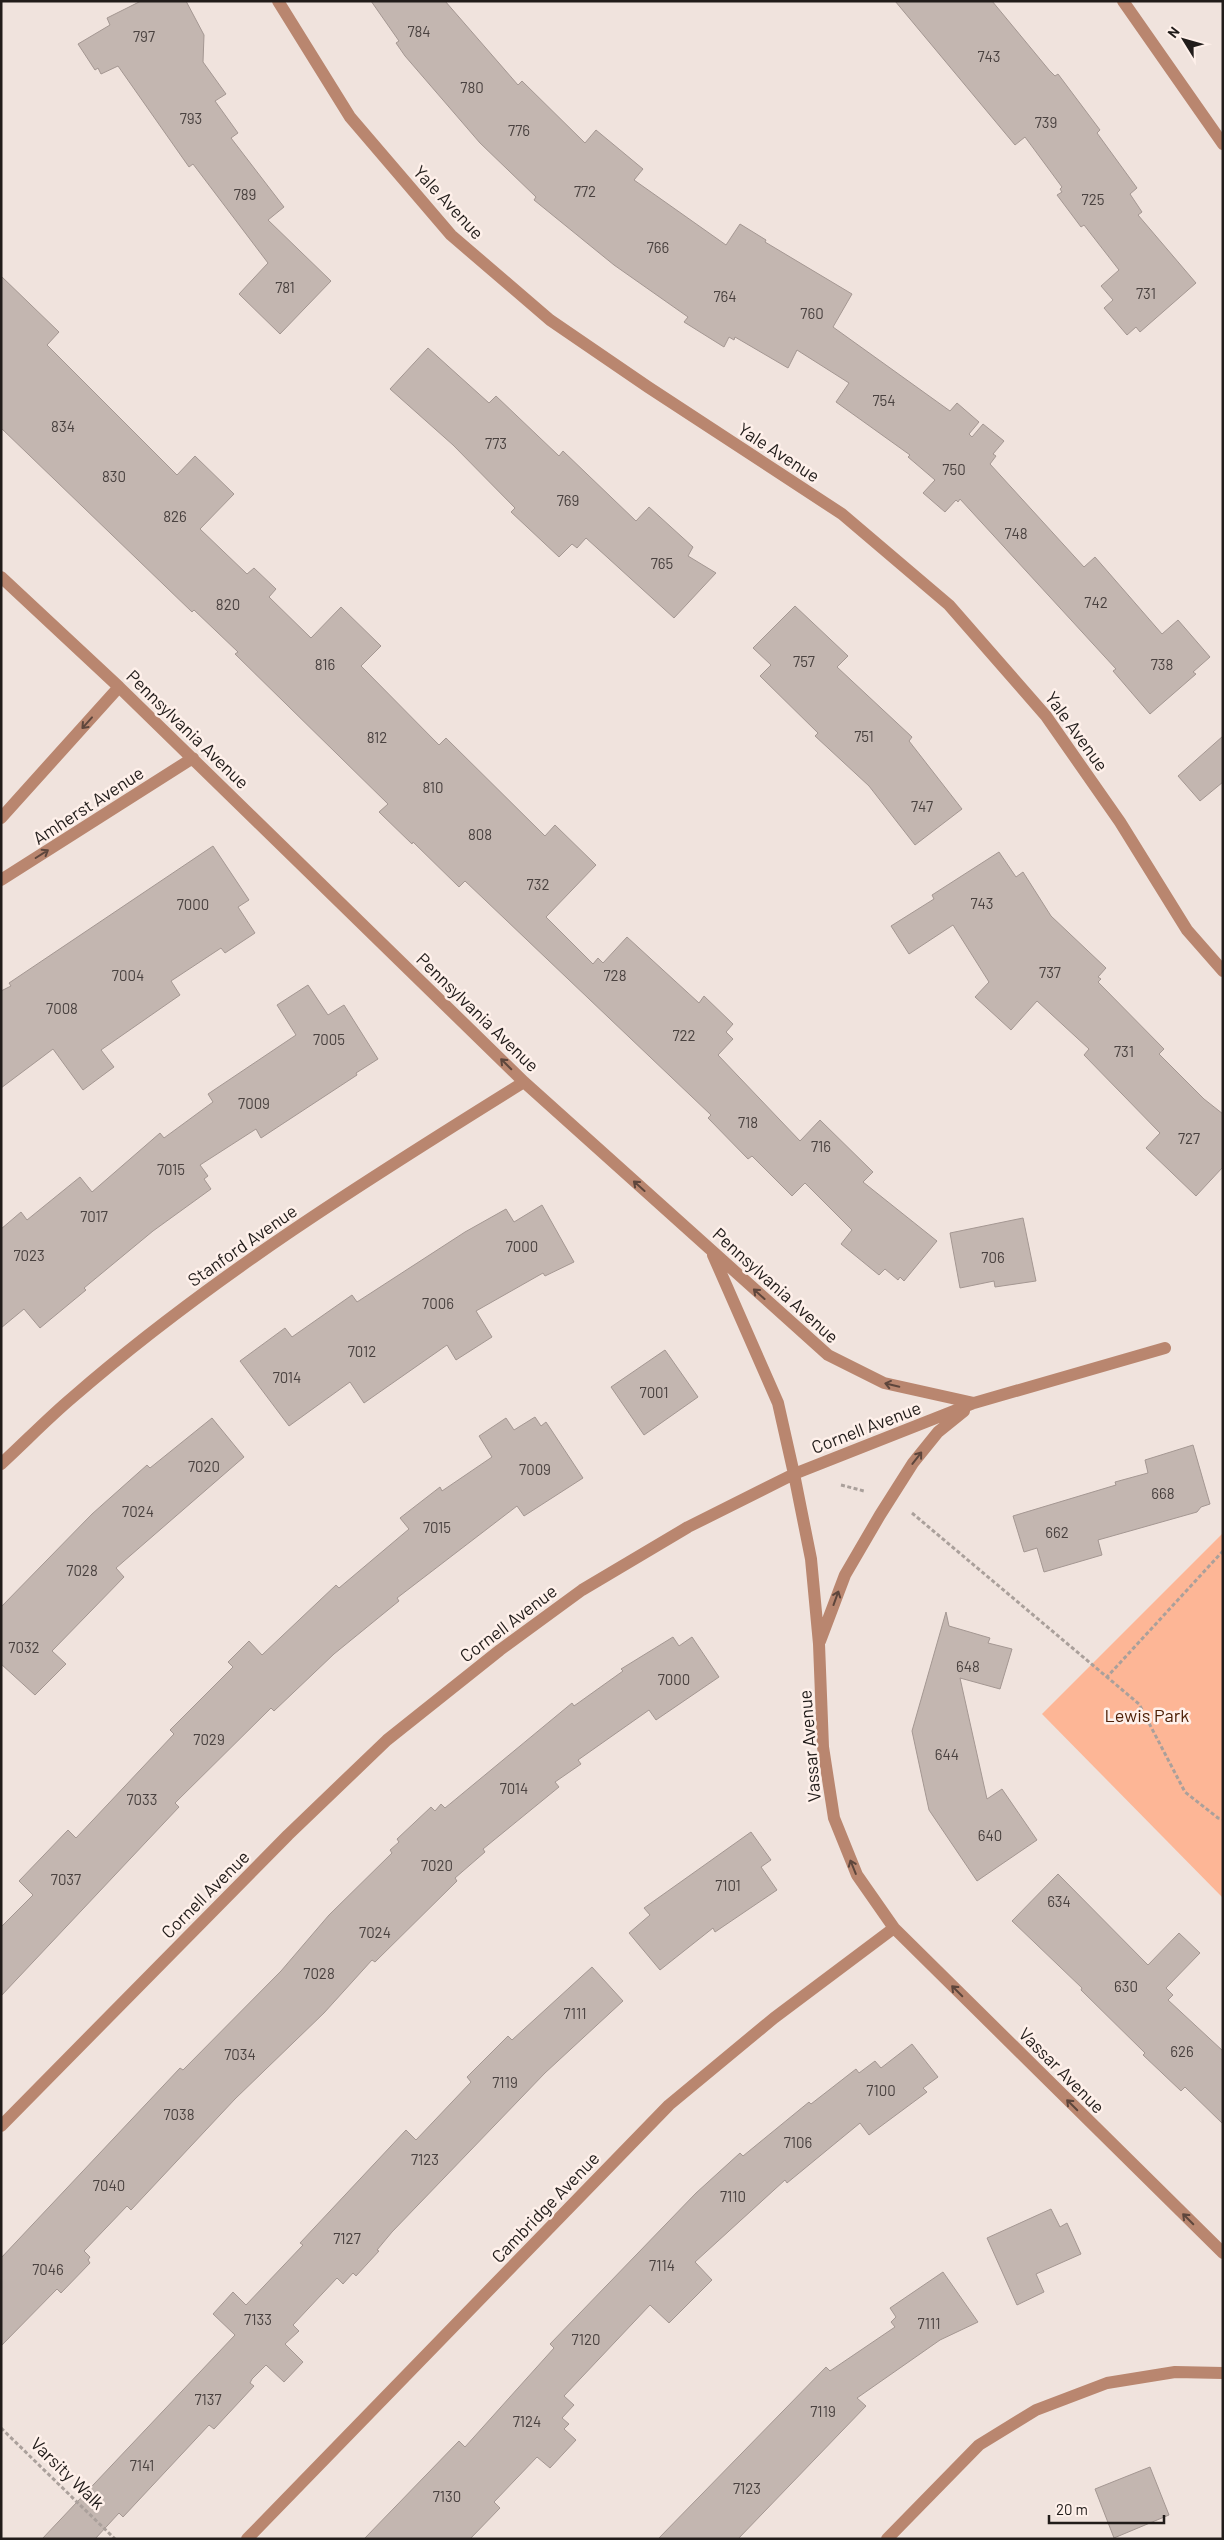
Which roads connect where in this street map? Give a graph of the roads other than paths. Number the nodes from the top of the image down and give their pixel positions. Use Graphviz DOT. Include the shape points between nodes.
graph roads {
  1 [pos="278,1"];
  2 [pos="1123,1"];
  3 [pos="1223,144"];
  4 [pos="1,577"];
  5 [pos="120,687"];
  6 [pos="193,758"];
  7 [pos="1,818"];
  8 [pos="1,880"];
  9 [pos="1223,972"];
  10 [pos="524,1082"];
  11 [pos="710,1250"];
  12 [pos="1165,1348"];
  13 [pos="974,1403"];
  14 [pos="1,1464"];
  15 [pos="794,1474"];
  16 [pos="819,1644"];
  17 [pos="894,1928"];
  18 [pos="1,2126"];
  19 [pos="1223,2253"];
  20 [pos="1223,2373"];
  21 [pos="247,2539"];
  22 [pos="887,2539"];
  1 -- 9 [label="street, Yale Avenue" via="350,117 451,235 550,320 842,514 949,605 1046,716 1120,822 1187,930"];
  2 -- 3 [label="street"];
  4 -- 5 [label="street, Pennsylvania Avenue"];
  5 -- 6 [label="street, Pennsylvania Avenue"];
  5 -- 7 [label="street, one-way"];
  8 -- 6 [label="street, Amherst Avenue, one-way"];
  10 -- 6 [label="street, Pennsylvania Avenue, one-way"];
  11 -- 10 [label="street, Pennsylvania Avenue, one-way"];
  10 -- 14 [label="street, Stanford Avenue" via="390,1165 175,1314 72,1397"];
  13 -- 11 [label="street, Pennsylvania Avenue, one-way" via="884,1383 828,1356"];
  11 -- 15 [label="street, Vassar Avenue" via="778,1403"];
  12 -- 13 [label="street, Cornell Avenue"];
  13 -- 15 [label="street, Cornell Avenue"];
  16 -- 13 [label="street, one-way" via="844,1575 913,1463 938,1432"];
  15 -- 16 [label="street, Vassar Avenue" via="811,1559"];
  15 -- 18 [label="street, Cornell Avenue" via="688,1527 582,1590 387,1740 288,1835"];
  17 -- 16 [label="street, Vassar Avenue, one-way" via="856,1875 834,1818 823,1747"];
  19 -- 17 [label="street, Vassar Avenue, one-way"];
  17 -- 21 [label="street, Cambridge Avenue" via="774,2018 669,2105"];
  20 -- 22 [label="street" via="1175,2372 1107,2383 1036,2410 979,2444"];
}
